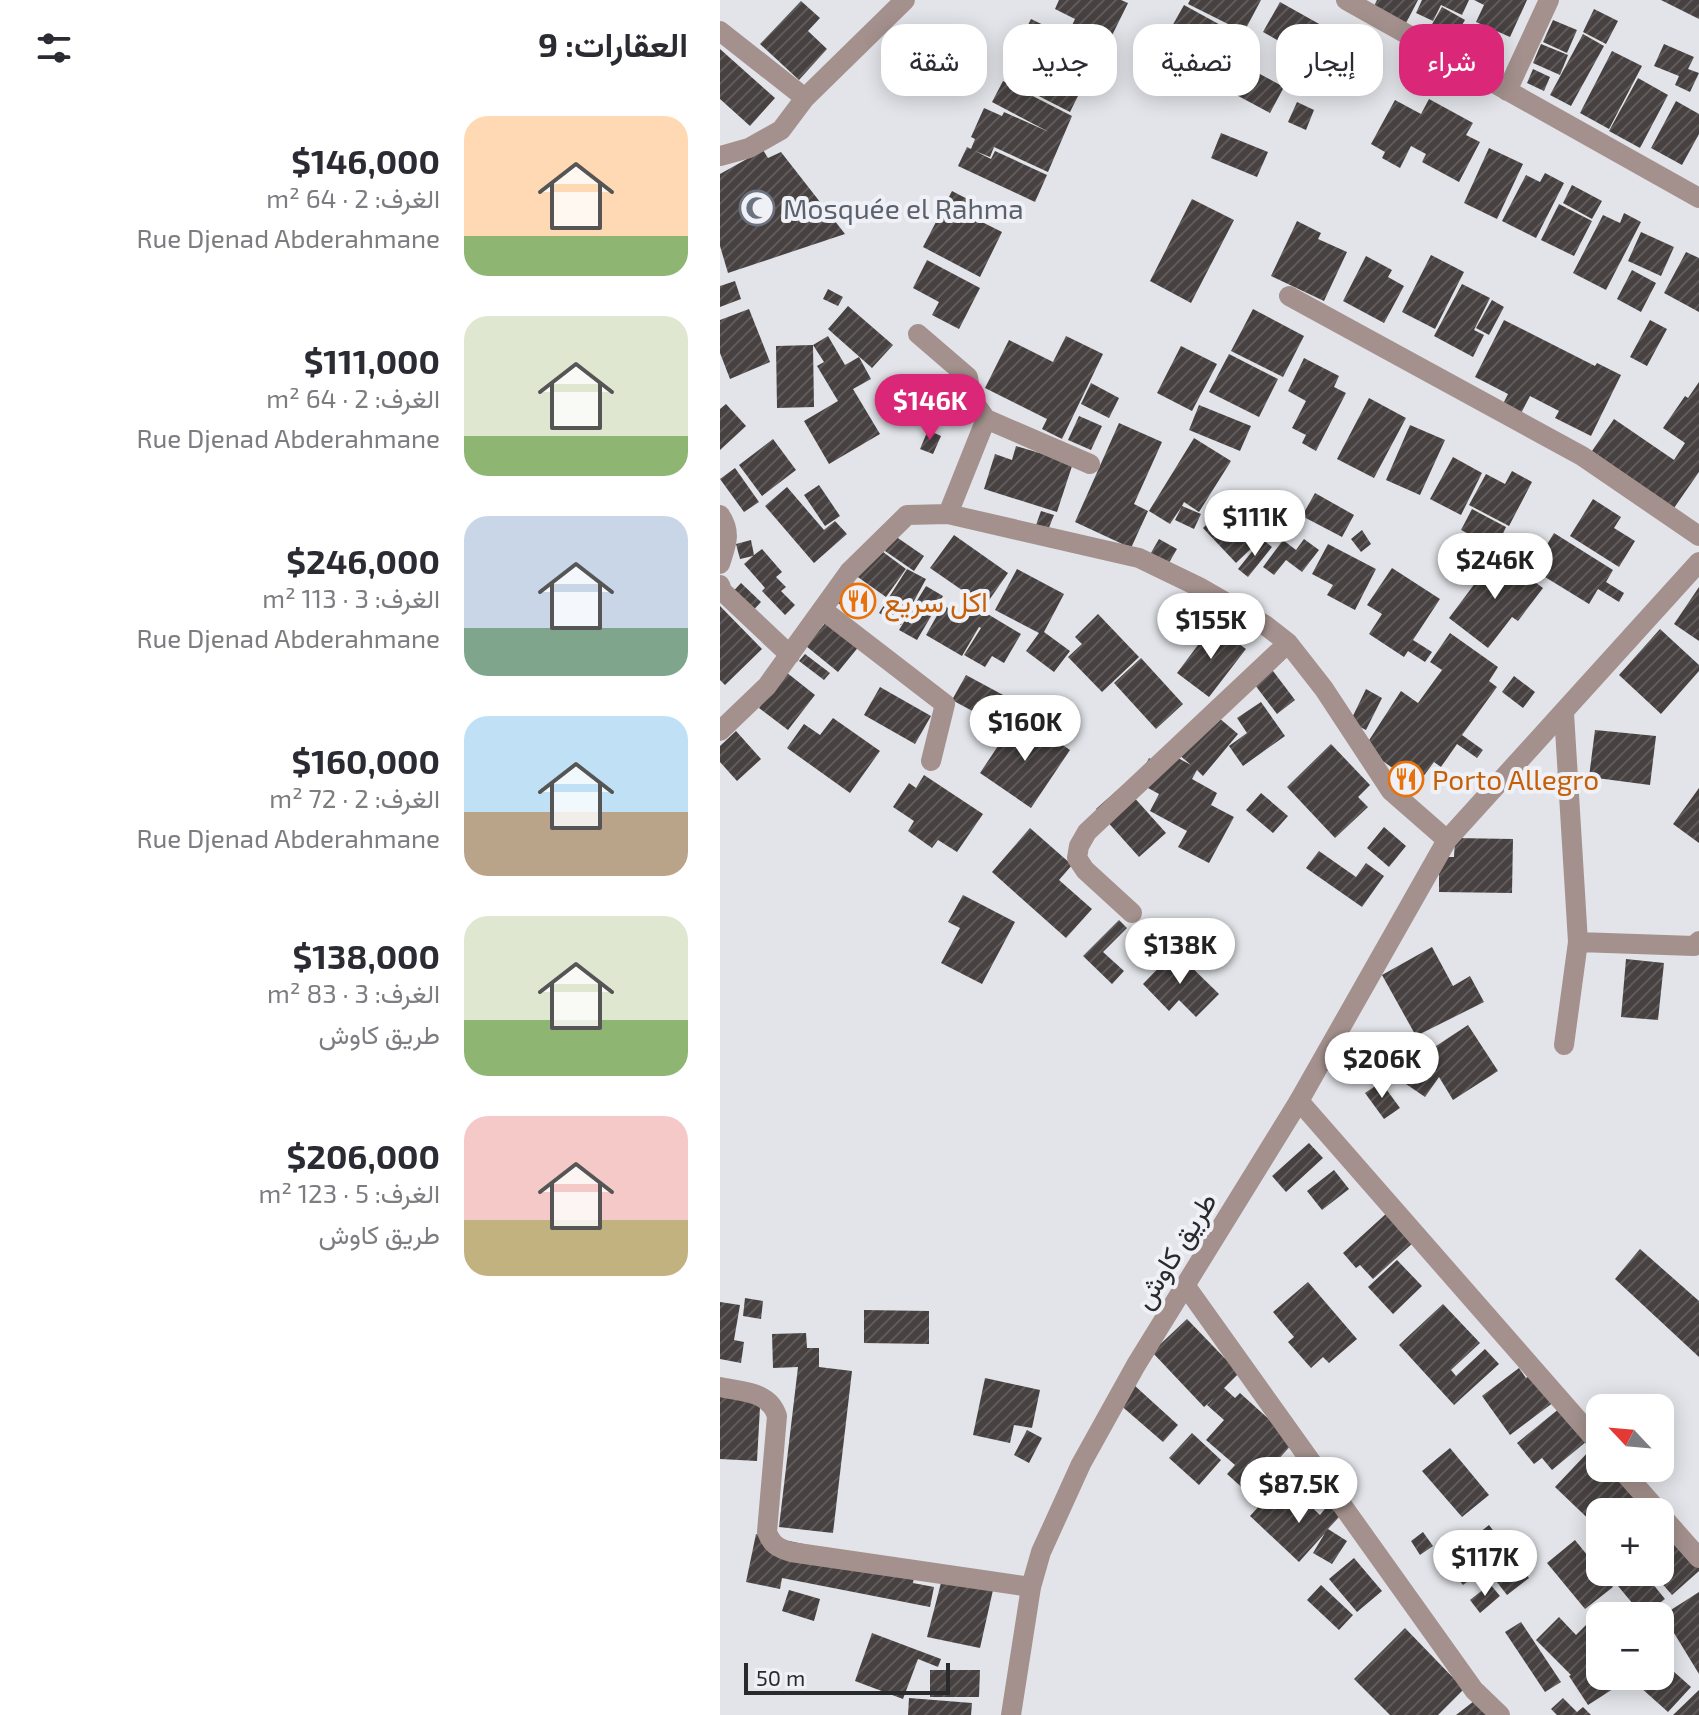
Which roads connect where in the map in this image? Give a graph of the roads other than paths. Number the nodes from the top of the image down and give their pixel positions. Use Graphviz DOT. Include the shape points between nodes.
graph roads {
  1 [pos="905,0"];
  2 [pos="1346,0"];
  3 [pos="1549,0"];
  4 [pos="720,31"];
  5 [pos="1507,91"];
  6 [pos="805,98"];
  7 [pos="720,156"];
  8 [pos="1699,198"];
  9 [pos="1289,296"];
  10 [pos="918,334"];
  11 [pos="986,419"];
  12 [pos="1090,464"];
  13 [pos="948,514"];
  14 [pos="720,515"];
  15 [pos="1699,536"];
  16 [pos="1699,562"];
  17 [pos="720,564"];
  18 [pos="720,585"];
  19 [pos="823,610"];
  20 [pos="1288,643"];
  21 [pos="790,655"];
  22 [pos="1564,713"];
  23 [pos="720,731"];
  24 [pos="931,761"];
  25 [pos="1447,840"];
  26 [pos="1132,913"];
  27 [pos="1699,941"];
  28 [pos="1578,942"];
  29 [pos="1564,1045"];
  30 [pos="1299,1101"];
  31 [pos="1185,1285"];
  32 [pos="720,1387"];
  33 [pos="1586,1429"];
  34 [pos="1632,1482"];
  35 [pos="1646,1498"];
  36 [pos="1674,1530"];
  37 [pos="1699,1558"];
  38 [pos="1031,1587"];
  39 [pos="1011,1715"];
  40 [pos="1500,1715"];
  1 -- 6 [label="street"];
  2 -- 5 [label="street"];
  3 -- 5 [label="street"];
  4 -- 6 [label="street"];
  5 -- 8 [label="street"];
  6 -- 7 [label="street" via="781,130 749,148"];
  9 -- 15 [label="street" via="1582,456"];
  10 -- 11 [label="street" via="968,377 971,398"];
  11 -- 12 [label="street"];
  11 -- 13 [label="street"];
  13 -- 19 [label="street" via="907,515 849,572"];
  13 -- 20 [label="street" via="1139,558 1199,587"];
  14 -- 17 [label="street" via="729,538"];
  16 -- 22 [label="street, طريق كاوش"];
  18 -- 21 [label="street"];
  19 -- 21 [label="street"];
  19 -- 24 [label="street" via="945,704"];
  20 -- 25 [label="street" via="1391,791"];
  20 -- 26 [label="street" via="1087,832 1077,858"];
  21 -- 23 [label="street" via="767,686"];
  22 -- 25 [label="street, طريق كاوش"];
  22 -- 28 [label="street"];
  25 -- 30 [label="street, طريق كاوش"];
  27 -- 28 [label="street" via="1694,946"];
  28 -- 29 [label="street"];
  30 -- 31 [label="street, طريق كاوش"];
  30 -- 33 [label="street"];
  31 -- 38 [label="street, طريق كاوش" via="1081,1464"];
  31 -- 40 [label="street" via="1474,1690"];
  32 -- 38 [label="street" via="769,1399 777,1416 767,1532 779,1548"];
  34 -- 35 [label="street"];
  36 -- 37 [label="street"];
  38 -- 39 [label="street, طريق كاوش"];
}
